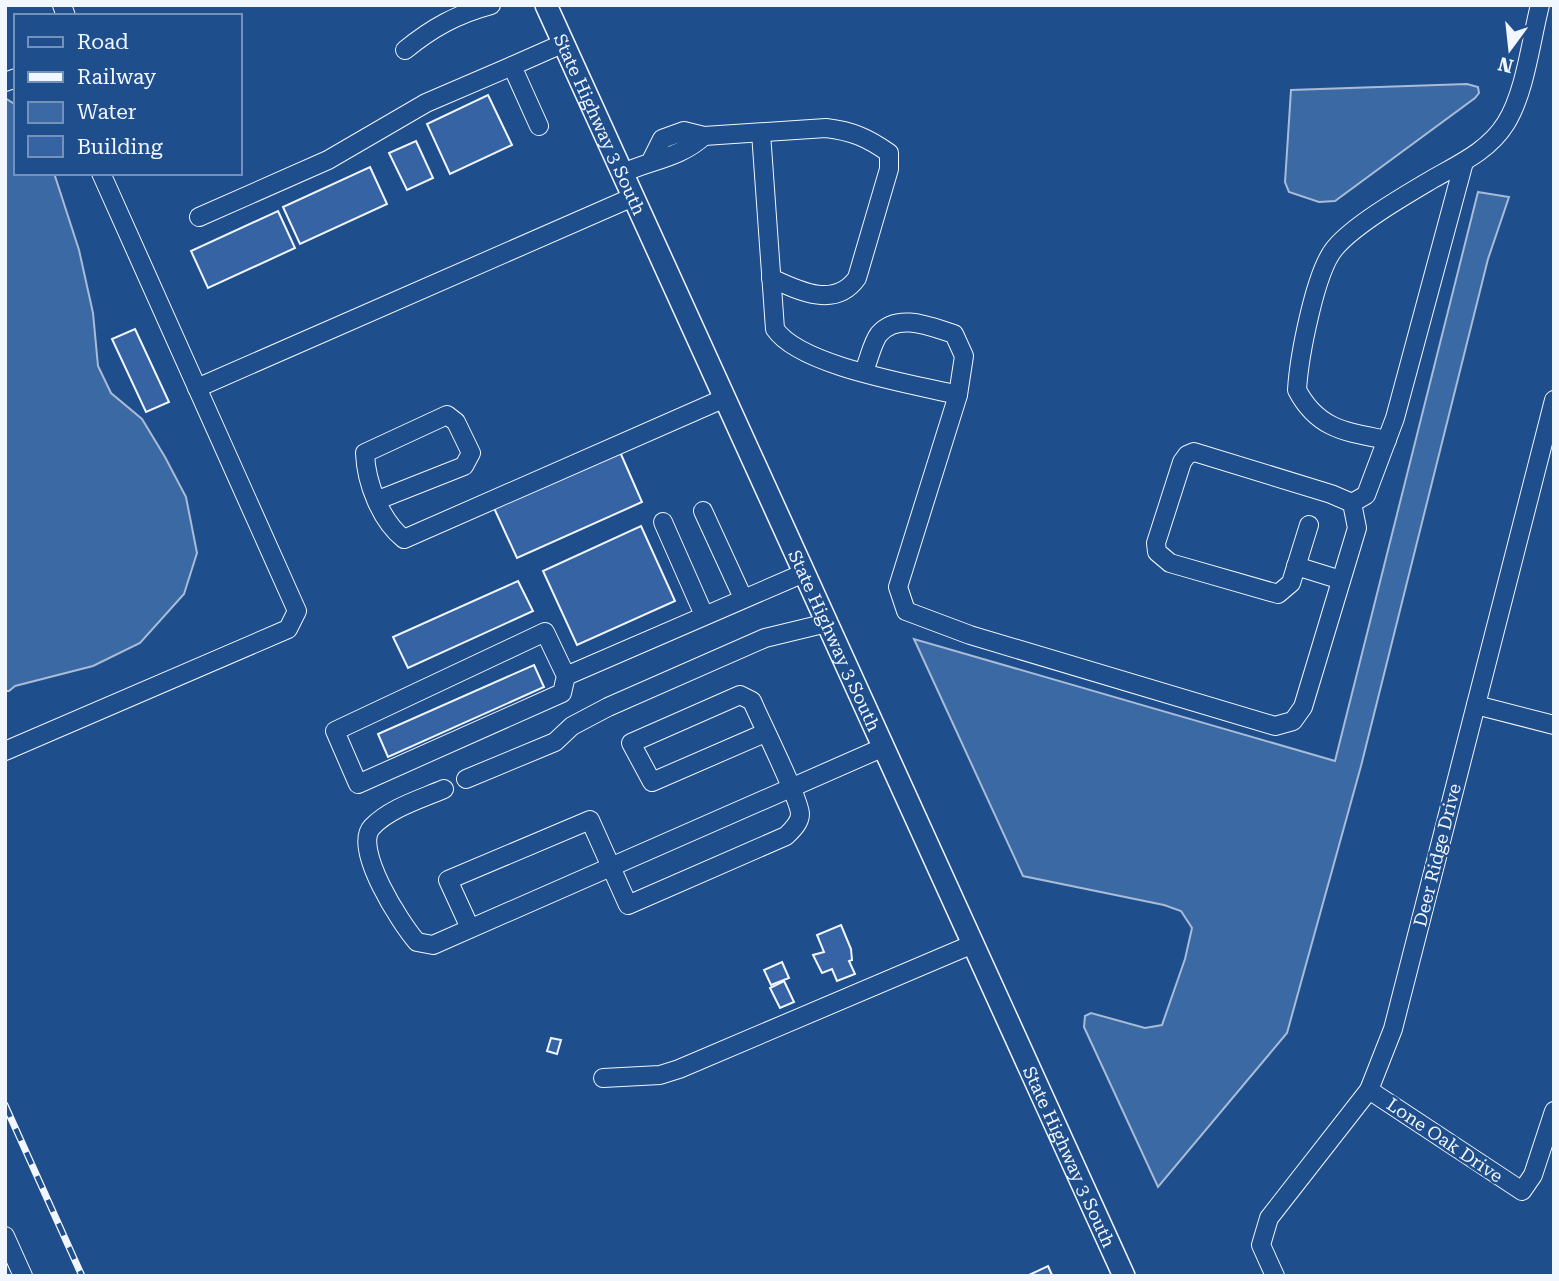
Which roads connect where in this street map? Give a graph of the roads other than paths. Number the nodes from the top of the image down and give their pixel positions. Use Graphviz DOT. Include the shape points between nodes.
graph roads {
  1 [pos="491,5"];
  2 [pos="547,5"];
  3 [pos="1540,5"];
  4 [pos="564,43"];
  5 [pos="405,50"];
  6 [pos="512,66"];
  7 [pos="539,126"];
  8 [pos="761,133"];
  9 [pos="1464,162"];
  10 [pos="622,173"];
  11 [pos="102,175"];
  12 [pos="633,197"];
  13 [pos="199,217"];
  14 [pos="771,278"];
  15 [pos="864,371"];
  16 [pos="197,388"];
  17 [pos="958,395"];
  18 [pos="725,398"];
  19 [pos="1554,400"];
  20 [pos="1387,440"];
  21 [pos="378,500"];
  22 [pos="1352,503"];
  23 [pos="703,511"];
  24 [pos="663,522"];
  25 [pos="1309,525"];
  26 [pos="1297,566"];
  27 [pos="804,572"];
  28 [pos="1342,580"];
  29 [pos="743,597"];
  30 [pos="704,615"];
  31 [pos="827,623"];
  32 [pos="566,676"];
  33 [pos="1476,705"];
  34 [pos="1554,725"];
  35 [pos="765,733"];
  36 [pos="884,747"];
  37 [pos="5,751"];
  38 [pos="466,779"];
  39 [pos="790,788"];
  40 [pos="444,789"];
  41 [pos="611,867"];
  42 [pos="470,928"];
  43 [pos="973,944"];
  44 [pos="603,1077"];
  45 [pos="1369,1090"];
  46 [pos="1554,1111"];
  47 [pos="5,1236"];
  48 [pos="23,1276"];
  49 [pos="1124,1276"];
  50 [pos="1275,1276"];
  1 -- 5 [label="street" via="463,12 429,30"];
  2 -- 4 [label="main road, State Highway 3 South"];
  3 -- 9 [label="street" via="1507,122 1495,138"];
  4 -- 6 [label="street"];
  4 -- 10 [label="main road, State Highway 3 South"];
  6 -- 7 [label="street"];
  6 -- 13 [label="street" via="426,103 328,160"];
  8 -- 10 [label="street" via="704,136 673,158 652,159"];
  8 -- 14 [label="street"];
  8 -- 14 [label="street" via="845,130 863,135 888,153 889,169 852,285 831,296 813,295"];
  9 -- 20 [label="street"];
  9 -- 20 [label="street" via="1378,214 1336,246 1323,265 1297,390 1306,408 1335,430"];
  10 -- 12 [label="main road, State Highway 3 South"];
  11 -- 16 [label="street"];
  12 -- 16 [label="street"];
  12 -- 18 [label="main road, State Highway 3 South"];
  14 -- 15 [label="street" via="775,329 782,340 810,357"];
  15 -- 17 [label="street"];
  15 -- 17 [label="street" via="878,335 895,323 919,323 954,334 964,356"];
  16 -- 37 [label="street" via="297,611 288,629"];
  17 -- 28 [label="street" via="898,587 906,611 970,635 1275,726 1293,721 1303,707"];
  18 -- 21 [label="street" via="404,539 388,527"];
  18 -- 27 [label="main road, State Highway 3 South"];
  19 -- 33 [label="street, Deer Ridge Drive"];
  20 -- 22 [label="street" via="1366,495"];
  21 -- 21 [label="street" via="365,453 447,415 456,422 471,453 464,466"];
  22 -- 26 [label="street" via="1206,456 1187,455 1156,542 1163,560 1278,594 1291,583"];
  22 -- 28 [label="street" via="1357,528"];
  23 -- 29 [label="street"];
  24 -- 30 [label="street"];
  25 -- 26 [label="street"];
  26 -- 28 [label="street"];
  27 -- 29 [label="street"];
  27 -- 31 [label="main road, State Highway 3 South"];
  29 -- 30 [label="street"];
  30 -- 32 [label="street"];
  31 -- 36 [label="main road, State Highway 3 South"];
  31 -- 38 [label="street" via="765,638 608,707 572,726 555,742"];
  32 -- 32 [label="street" via="545,632 335,731 358,784 562,693"];
  33 -- 34 [label="street"];
  33 -- 45 [label="street, Deer Ridge Drive" via="1393,1029"];
  35 -- 35 [label="street" via="752,701 740,695 631,743 652,782"];
  35 -- 39 [label="street"];
  36 -- 39 [label="street"];
  36 -- 43 [label="main road, State Highway 3 South"];
  39 -- 41 [label="street"];
  39 -- 41 [label="street" via="800,813 796,827 774,842 628,905"];
  40 -- 42 [label="street" via="390,813 370,828 369,860 417,943 433,945"];
  41 -- 42 [label="street"];
  41 -- 42 [label="street" via="590,820 448,880"];
  43 -- 44 [label="street" via="660,1076"];
  43 -- 49 [label="main road, State Highway 3 South"];
  45 -- 46 [label="street, Lone Oak Drive" via="1522,1191 1533,1175"];
  45 -- 50 [label="street, Deer Ridge Drive" via="1269,1218 1261,1245"];
  47 -- 48 [label="street"];
}
